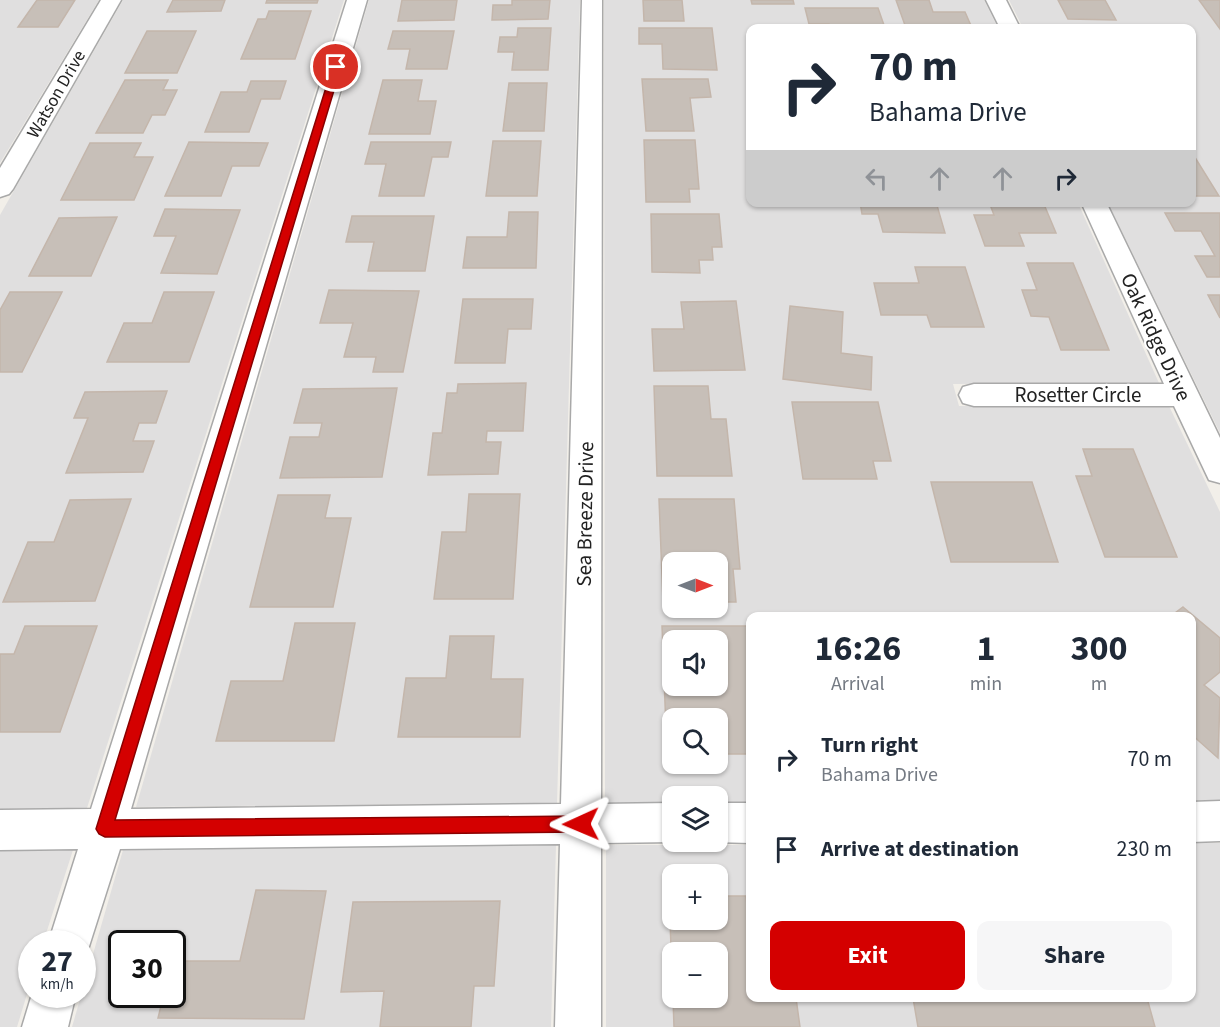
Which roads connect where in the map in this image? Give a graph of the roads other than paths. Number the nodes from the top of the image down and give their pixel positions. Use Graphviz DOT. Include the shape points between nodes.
graph roads {
  1 [pos="111,0"];
  2 [pos="357,0"];
  3 [pos="592,0"];
  4 [pos="996,0"];
  5 [pos="1008,24"];
  6 [pos="0,189"];
  7 [pos="1095,207"];
  8 [pos="974,395"];
  9 [pos="1182,395"];
  10 [pos="1220,471"];
  11 [pos="1220,821"];
  12 [pos="1196,822"];
  13 [pos="728,823"];
  14 [pos="746,823"];
  15 [pos="581,824"];
  16 [pos="662,824"];
  17 [pos="105,829"];
  18 [pos="0,830"];
  19 [pos="74,930"];
  20 [pos="50,1008"];
  21 [pos="45,1027"];
  22 [pos="578,1027"];
  1 -- 6 [label="street, Watson Drive"];
  2 -- 17 [label="street"];
  3 -- 15 [label="street, Sea Breeze Drive"];
  4 -- 5 [label="street"];
  7 -- 9 [label="street, Oak Ridge Drive"];
  8 -- 9 [label="street, Rosetter Circle"];
  9 -- 10 [label="street, Oak Ridge Drive"];
  11 -- 12 [label="street"];
  13 -- 14 [label="street"];
  15 -- 16 [label="street"];
  15 -- 17 [label="street"];
  15 -- 22 [label="street, Sea Breeze Drive"];
  17 -- 18 [label="street"];
  17 -- 19 [label="street"];
  20 -- 21 [label="street"];
}
